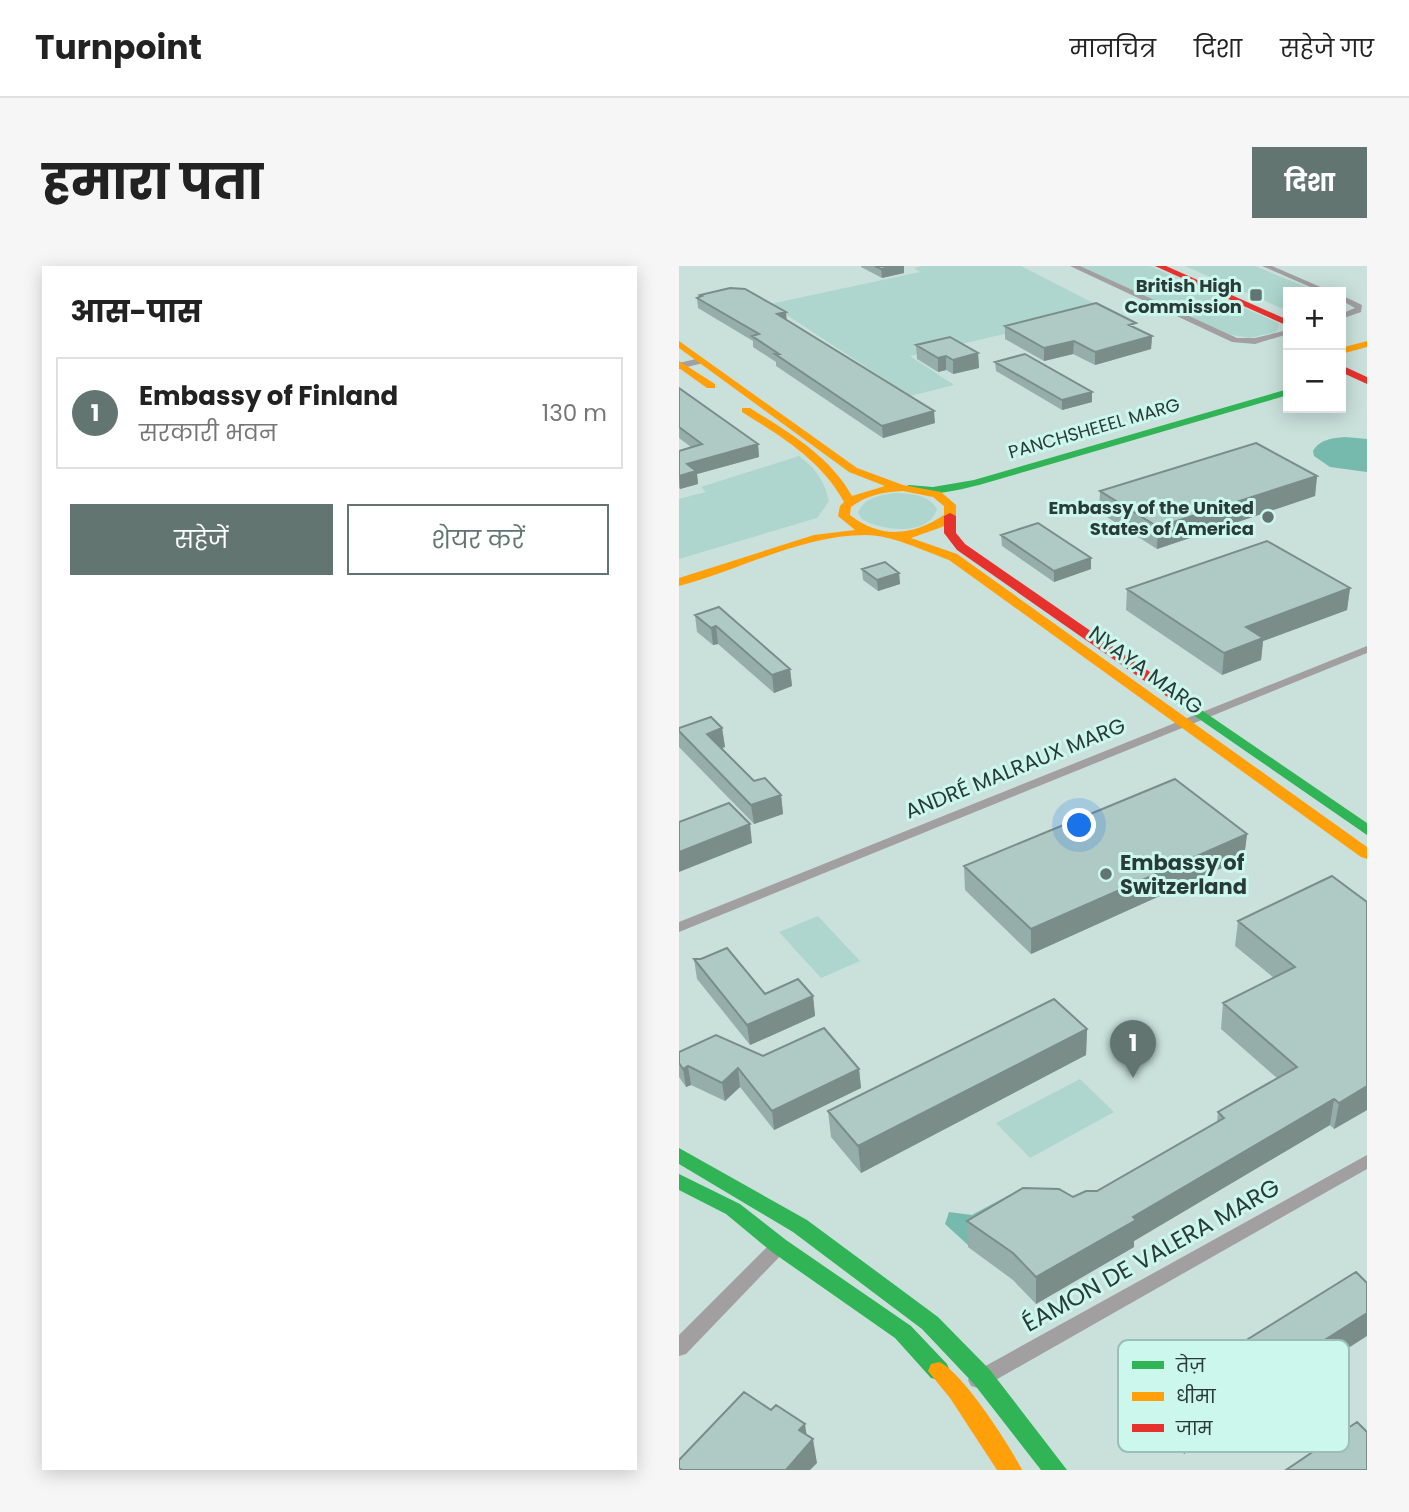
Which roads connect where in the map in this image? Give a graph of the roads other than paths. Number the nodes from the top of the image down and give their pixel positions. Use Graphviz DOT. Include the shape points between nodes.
graph roads {
  1 [pos="1074,266"];
  2 [pos="1159,266"];
  3 [pos="1176,266"];
  4 [pos="1266,266"];
  5 [pos="1316,287"];
  6 [pos="1346,300"];
  7 [pos="1283,313"];
  8 [pos="1346,315"];
  9 [pos="1283,321"];
  10 [pos="1283,333"];
  11 [pos="1346,338"];
  12 [pos="1367,343"];
  13 [pos="679,344"];
  14 [pos="1344,350"];
  15 [pos="685,365"];
  16 [pos="1346,372"];
  17 [pos="1367,382"];
  18 [pos="1367,387"];
  19 [pos="1346,388"];
  20 [pos="1283,393"];
  21 [pos="1283,403"];
  22 [pos="906,488"];
  23 [pos="848,504"];
  24 [pos="951,514"];
  25 [pos="865,532"];
  26 [pos="893,536"];
  27 [pos="679,570"];
  28 [pos="679,582"];
  29 [pos="1367,649"];
  30 [pos="1204,715"];
  31 [pos="1184,723"];
  32 [pos="1367,830"];
  33 [pos="1367,854"];
  34 [pos="679,927"];
  35 [pos="679,1156"];
  36 [pos="1367,1161"];
  37 [pos="679,1181"];
  38 [pos="779,1247"];
  39 [pos="679,1348"];
  40 [pos="982,1377"];
  41 [pos="958,1391"];
  42 [pos="1010,1470"];
  43 [pos="1055,1470"];
  1 -- 10 [label="street" via="1235,341"];
  2 -- 9 [label="main road"];
  3 -- 7 [label="main road"];
  4 -- 5 [label="street"];
  6 -- 8 [label="street" via="1359,307"];
  11 -- 12 [label="main road"];
  12 -- 14 [label="main road"];
  13 -- 15 [label="main road"];
  15 -- 22 [label="main road" via="853,470"];
  15 -- 23 [label="main road" via="824,466 839,481"];
  16 -- 17 [label="main road"];
  18 -- 19 [label="main road"];
  20 -- 22 [label="main road, PANCHSHEEEL MARG" via="975,483 933,490"];
  21 -- 24 [label="main road" via="995,489 969,498"];
  22 -- 23 [label="main road" via="871,492"];
  22 -- 24 [label="main road" via="945,499"];
  23 -- 25 [label="main road" via="844,516"];
  23 -- 27 [label="main road" via="805,533"];
  24 -- 26 [label="main road" via="929,530"];
  24 -- 30 [label="main road, NYAYA MARG" via="950,533 961,547"];
  25 -- 26 [label="main road"];
  25 -- 28 [label="main road" via="818,537"];
  26 -- 31 [label="main road, NYAYA MARG" via="953,557"];
  29 -- 30 [label="street, ANDRÉ MALRAUX MARG"];
  30 -- 31 [label="street, ANDRÉ MALRAUX MARG"];
  30 -- 32 [label="main road, NYAYA MARG"];
  31 -- 33 [label="main road, NYAYA MARG"];
  31 -- 34 [label="street, ANDRÉ MALRAUX MARG"];
  35 -- 40 [label="main road" via="800,1226 874,1278 930,1323"];
  36 -- 40 [label="street, ÉAMON DE VALERA MARG"];
  37 -- 38 [label="main road" via="733,1209"];
  38 -- 39 [label="street"];
  38 -- 41 [label="main road" via="903,1332"];
  40 -- 41 [label="street, ÉAMON DE VALERA MARG"];
  40 -- 43 [label="main road"];
  41 -- 42 [label="main road"];
}
